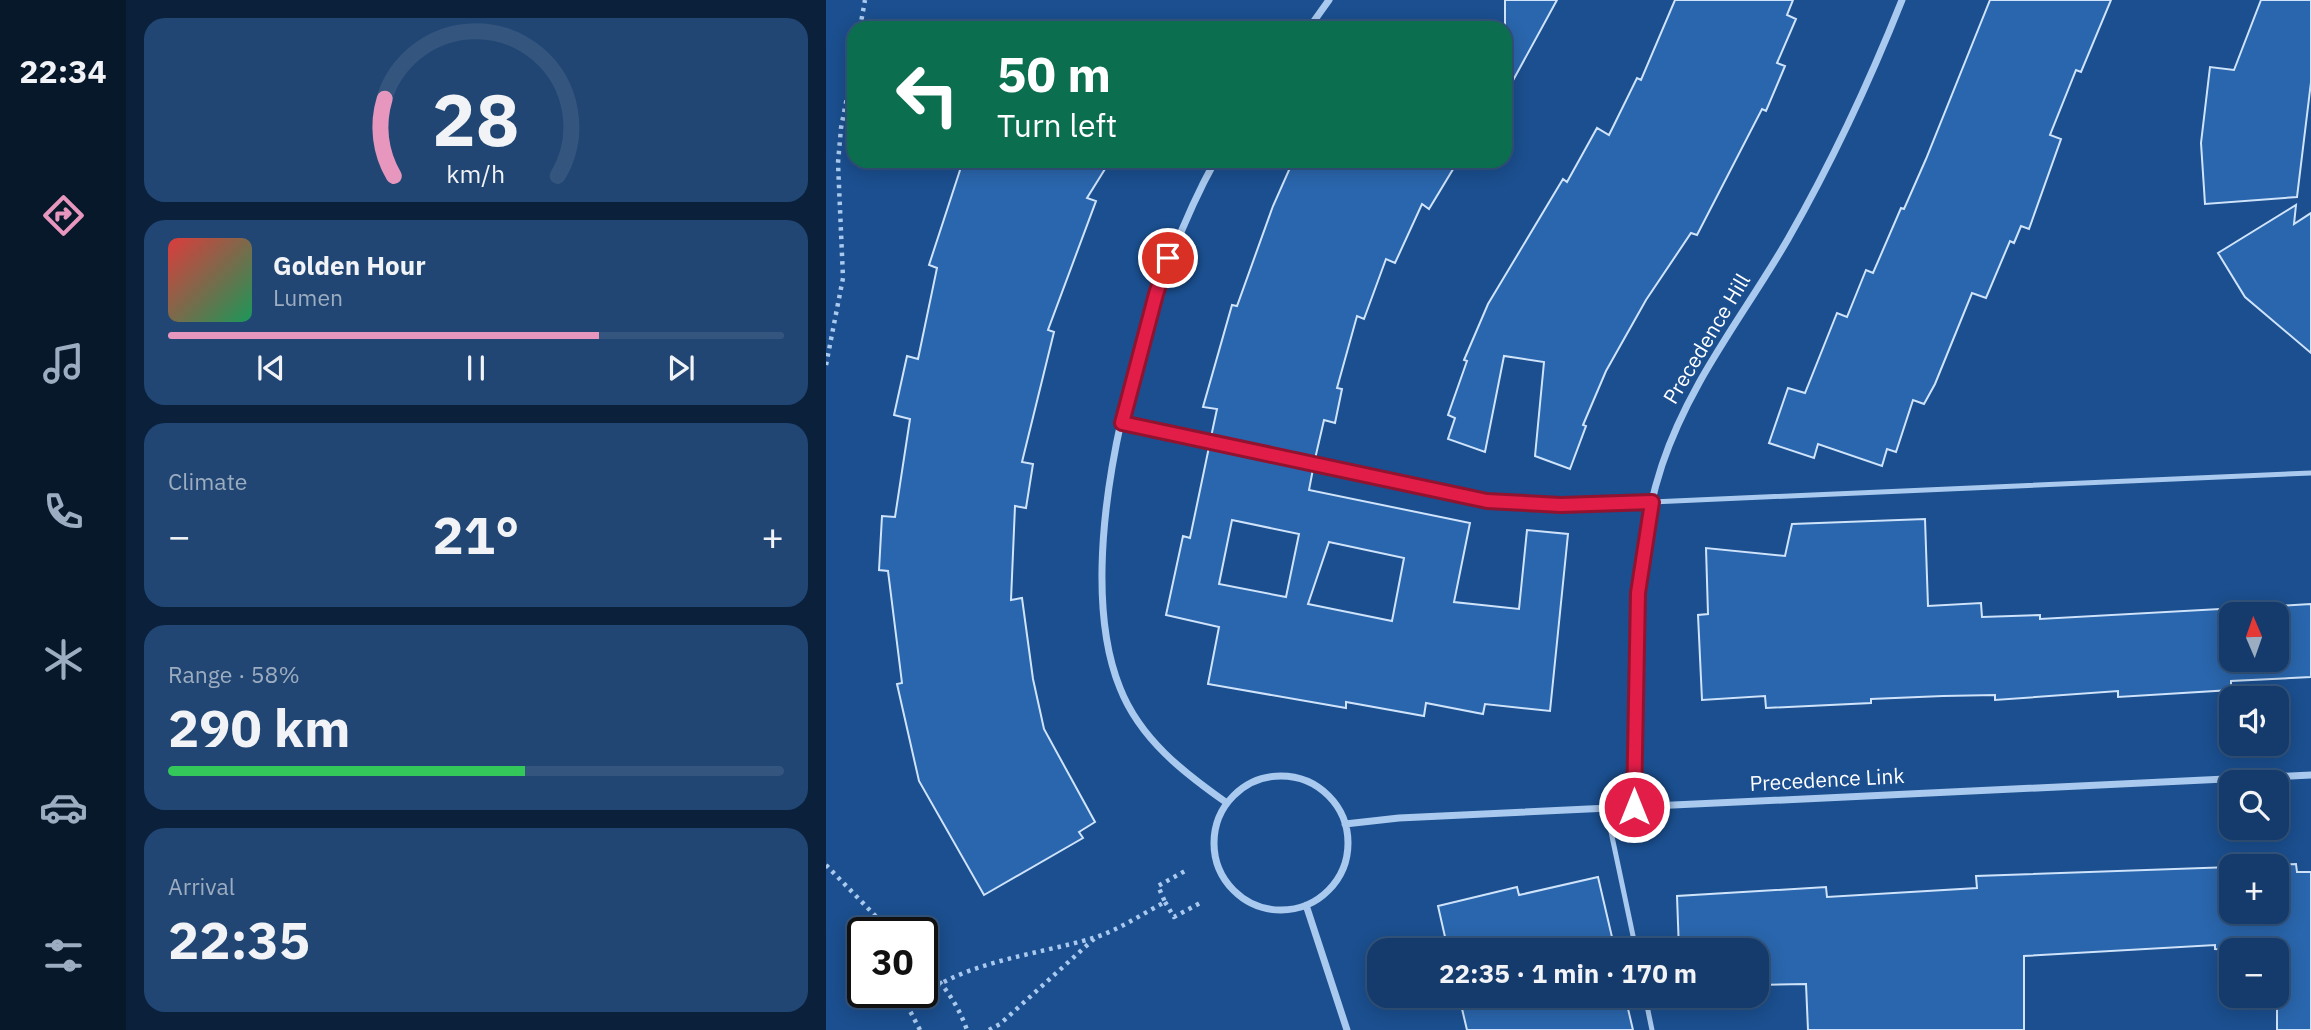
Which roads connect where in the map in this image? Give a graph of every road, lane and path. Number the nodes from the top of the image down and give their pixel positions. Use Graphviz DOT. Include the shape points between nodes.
graph roads {
  1 [pos="865,0"];
  2 [pos="1329,0"];
  3 [pos="1902,0"];
  4 [pos="861,21"];
  5 [pos="1314,21"];
  6 [pos="847,97"];
  7 [pos="1211,168"];
  8 [pos="826,365"];
  9 [pos="1122,423"];
  10 [pos="2311,474"];
  11 [pos="1652,502"];
  12 [pos="2311,775"];
  13 [pos="1227,803"];
  14 [pos="1634,807"];
  15 [pos="1606,808"];
  16 [pos="1345,824"];
  17 [pos="826,865"];
  18 [pos="1185,871"];
  19 [pos="1165,902"];
  20 [pos="1200,903"];
  21 [pos="1306,905"];
  22 [pos="876,917"];
  23 [pos="1096,937"];
  24 [pos="1633,938"];
  25 [pos="938,979"];
  26 [pos="944,985"];
  27 [pos="1647,1008"];
  28 [pos="920,1030"];
  29 [pos="967,1030"];
  30 [pos="989,1030"];
  31 [pos="1348,1030"];
  32 [pos="1652,1030"];
  1 -- 4 [label="path"];
  2 -- 5 [label="street"];
  3 -- 11 [label="street, Precedence Hill" via="1829,165 1685,406"];
  6 -- 8 [label="path" via="838,163 843,278"];
  7 -- 9 [label="street" via="1160,282"];
  9 -- 11 [label="lane" via="1487,501 1561,505"];
  9 -- 13 [label="street" via="1104,545 1104,611 1112,664 1120,690 1152,741"];
  10 -- 11 [label="lane"];
  11 -- 14 [label="street, Precedence Hill" via="1638,593"];
  12 -- 14 [label="street, Precedence Link"];
  13 -- 16 [label="street" via="1242,788 1282,776 1322,789"];
  13 -- 21 [label="street" via="1217,822 1214,844 1228,884 1263,907 1285,910"];
  14 -- 15 [label="street, Precedence Link"];
  15 -- 16 [label="street, Precedence Link"];
  15 -- 24 [label="lane"];
  16 -- 21 [label="street" via="1348,843 1341,872 1323,895"];
  17 -- 22 [label="path"];
  18 -- 19 [label="path" via="1158,886"];
  19 -- 20 [label="path" via="1174,917"];
  19 -- 23 [label="path"];
  21 -- 31 [label="street"];
  23 -- 26 [label="path" via="975,968"];
  23 -- 30 [label="path"];
  25 -- 26 [label="path"];
  26 -- 28 [label="path" via="920,996 909,1009"];
  26 -- 29 [label="path" via="959,1006"];
  27 -- 32 [label="lane"];
}
